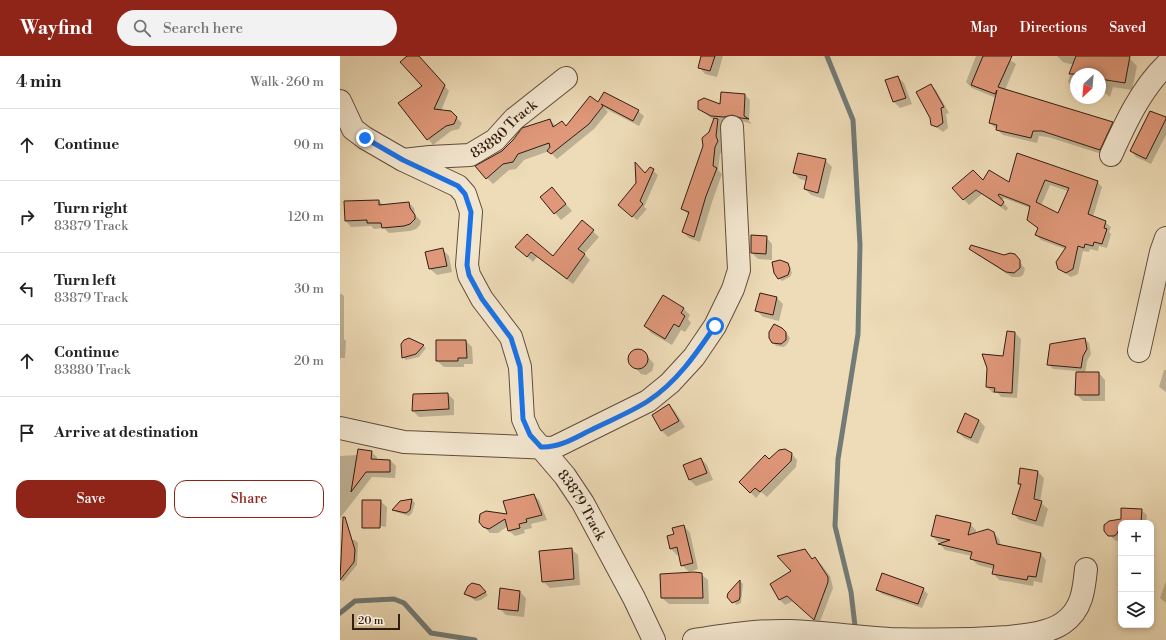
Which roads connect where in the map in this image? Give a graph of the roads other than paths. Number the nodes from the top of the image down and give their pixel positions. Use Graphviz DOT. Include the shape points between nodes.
graph roads {
  1 [pos="1166,65"];
  2 [pos="566,78"];
  3 [pos="340,101"];
  4 [pos="732,127"];
  5 [pos="1111,155"];
  6 [pos="403,160"];
  7 [pos="1166,238"];
  8 [pos="1139,351"];
  9 [pos="340,428"];
  10 [pos="541,447"];
  11 [pos="1086,569"];
  12 [pos="654,640"];
  13 [pos="694,640"];
  1 -- 5 [label="street" via="1128,118"];
  2 -- 6 [label="street, 83880 Track" via="514,119 495,140 470,156"];
  3 -- 6 [label="street" via="353,128"];
  4 -- 10 [label="street" via="739,270 715,326 694,357 670,383 648,401 568,442 553,448"];
  6 -- 10 [label="street, 83879 Track" via="458,186 465,194 471,212 467,265 469,275 482,299 511,338 520,367 523,419 530,435"];
  7 -- 8 [label="street"];
  9 -- 10 [label="street" via="404,442"];
  10 -- 12 [label="street, 83879 Track" via="583,503"];
  11 -- 13 [label="street" via="1084,592 1070,616 1056,627 1028,634 982,639 892,639 763,631"];
}
